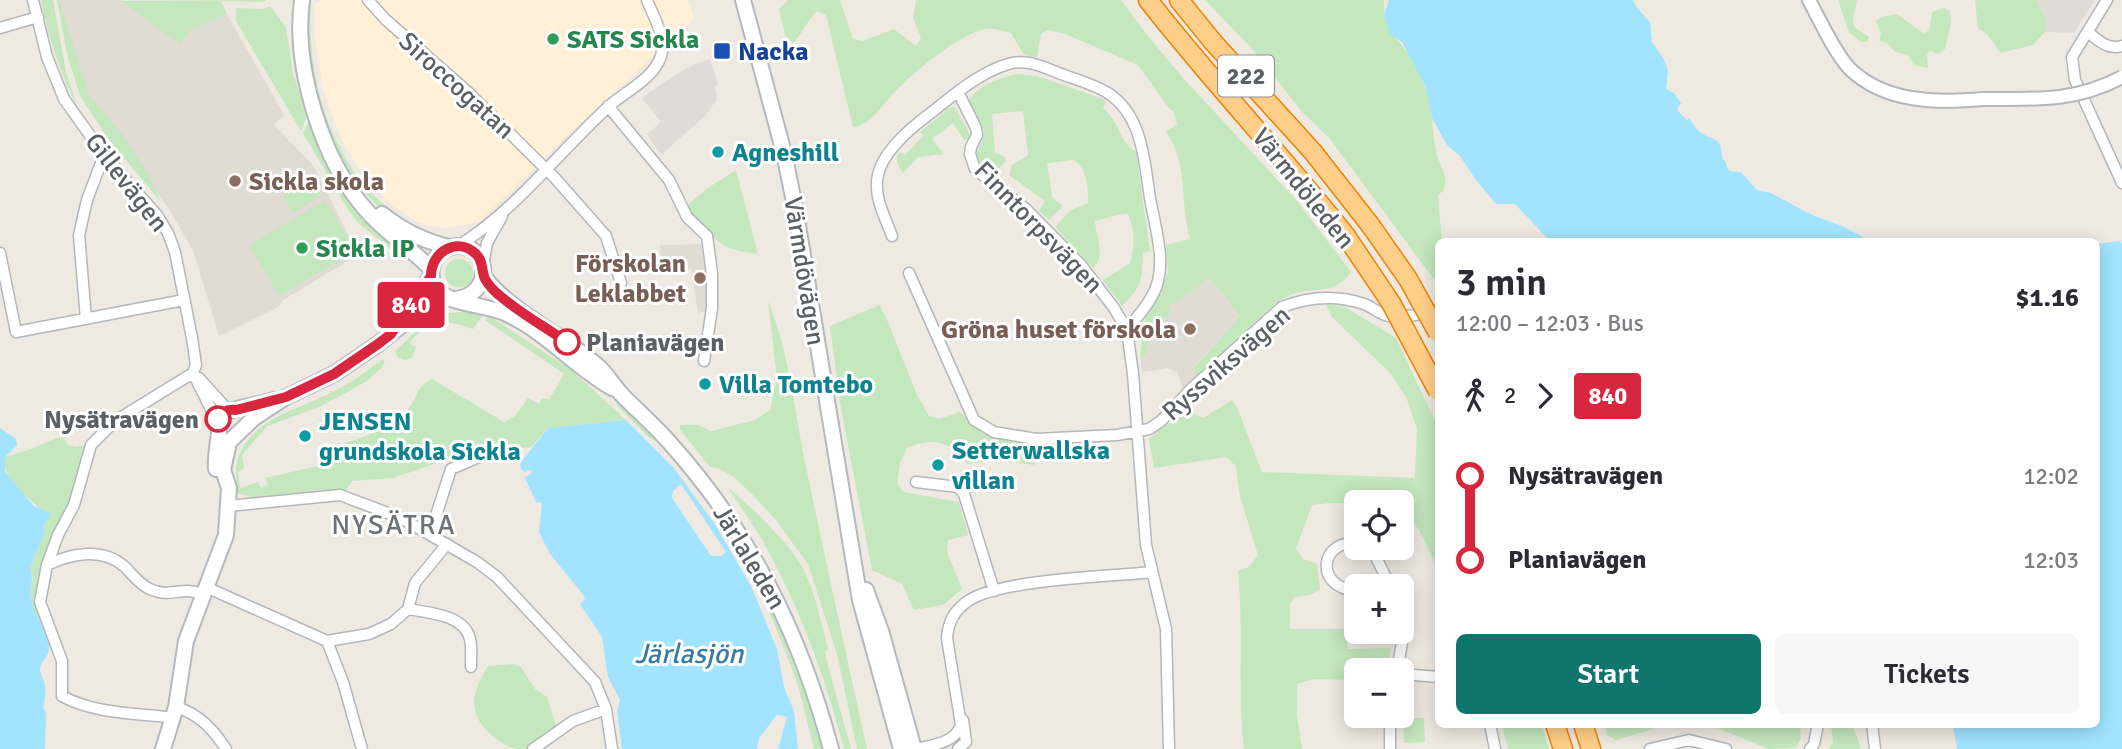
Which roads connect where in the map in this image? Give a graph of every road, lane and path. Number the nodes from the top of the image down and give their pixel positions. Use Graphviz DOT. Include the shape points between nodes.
graph roads {
  1 [pos="33,0"];
  2 [pos="302,0"];
  3 [pos="368,0"];
  4 [pos="646,0"];
  5 [pos="743,0"];
  6 [pos="1148,0"];
  7 [pos="1179,0"];
  8 [pos="1809,0"];
  9 [pos="2107,0"];
  10 [pos="38,17"];
  11 [pos="0,28"];
  12 [pos="2088,33"];
  13 [pos="2122,46"];
  14 [pos="2122,77"];
  15 [pos="958,92"];
  16 [pos="608,106"];
  17 [pos="104,155"];
  18 [pos="332,155"];
  19 [pos="547,169"];
  20 [pos="2122,183"];
  21 [pos="506,209"];
  22 [pos="892,236"];
  23 [pos="454,247"];
  24 [pos="0,253"];
  25 [pos="431,272"];
  26 [pos="483,272"];
  27 [pos="909,273"];
  28 [pos="621,283"];
  29 [pos="451,298"];
  30 [pos="184,300"];
  31 [pos="1435,311"];
  32 [pos="86,319"];
  33 [pos="1435,328"];
  34 [pos="1127,330"];
  35 [pos="391,334"];
  36 [pos="704,361"];
  37 [pos="193,373"];
  38 [pos="1435,385"];
  39 [pos="620,393"];
  40 [pos="286,397"];
  41 [pos="232,410"];
  42 [pos="219,426"];
  43 [pos="240,432"];
  44 [pos="1138,432"];
  45 [pos="479,457"];
  46 [pos="916,482"];
  47 [pos="228,506"];
  48 [pos="430,534"];
  49 [pos="447,544"];
  50 [pos="1344,544"];
  51 [pos="850,546"];
  52 [pos="47,565"];
  53 [pos="1151,572"];
  54 [pos="1344,590"];
  55 [pos="206,591"];
  56 [pos="994,591"];
  57 [pos="408,609"];
  58 [pos="327,642"];
  59 [pos="471,667"];
  60 [pos="1414,675"];
  61 [pos="1435,677"];
  62 [pos="957,692"];
  63 [pos="607,709"];
  64 [pos="175,712"];
  65 [pos="1390,728"];
  66 [pos="1491,728"];
  67 [pos="1556,728"];
  68 [pos="1584,728"];
  69 [pos="1817,728"];
  70 [pos="1872,728"];
  71 [pos="163,749"];
  72 [pos="226,749"];
  73 [pos="362,749"];
  74 [pos="533,749"];
  75 [pos="612,749"];
  76 [pos="831,749"];
  77 [pos="901,749"];
  78 [pos="915,749"];
  79 [pos="958,749"];
  80 [pos="1169,749"];
  81 [pos="1390,749"];
  82 [pos="1494,749"];
  83 [pos="1563,749"];
  84 [pos="1591,749"];
  85 [pos="1650,749"];
  86 [pos="1726,749"];
  87 [pos="1810,749"];
  88 [pos="1875,749"];
  1 -- 10 [label="street, Gillevägen"];
  2 -- 18 [label="main road" via="302,57 310,98"];
  3 -- 19 [label="street, Siroccogatan"];
  4 -- 16 [label="street" via="664,48 652,71"];
  5 -- 51 [label="main road, Värmdövägen" via="795,207"];
  6 -- 38 [label="highway, Värmdöleden / 222, bridge" via="1346,236 1391,303"];
  7 -- 33 [label="highway, Värmdöleden / 222, bridge" via="1313,152 1371,226"];
  8 -- 14 [label="street, bridge" via="1849,68 1873,85 1918,99 2054,98 2078,95"];
  9 -- 12 [label="street"];
  10 -- 11 [label="street"];
  10 -- 17 [label="street, Gillevägen" via="47,57 64,99"];
  12 -- 13 [label="street" via="2106,46"];
  12 -- 20 [label="street" via="2072,57 2075,80"];
  15 -- 22 [label="street" via="915,125 880,169 878,200"];
  15 -- 34 [label="street, Finntorpsvägen" via="976,128 970,154 975,169 1033,216 1081,265"];
  15 -- 34 [label="street" via="1000,67 1027,62 1102,90 1125,109 1142,147 1160,276 1152,296"];
  16 -- 19 [label="street"];
  16 -- 36 [label="street" via="669,180 687,217 707,236 712,308"];
  17 -- 30 [label="street, Gillevägen" via="168,233"];
  17 -- 32 [label="street" via="79,235"];
  18 -- 23 [label="main road" via="374,208 398,227 425,241"];
  18 -- 25 [label="main road" via="345,185 368,213"];
  19 -- 21 [label="street"];
  19 -- 28 [label="street" via="606,236"];
  21 -- 23 [label="street"];
  21 -- 26 [label="street" via="487,243"];
  23 -- 25 [label="main road" via="437,256"];
  23 -- 26 [label="main road" via="474,252"];
  24 -- 32 [label="street" via="16,332"];
  25 -- 29 [label="main road" via="439,291"];
  25 -- 35 [label="main road"];
  26 -- 29 [label="main road" via="474,294"];
  26 -- 39 [label="main road, Järlaleden" via="499,295 586,355"];
  27 -- 44 [label="street" via="967,407 979,424 1005,436 1036,439"];
  29 -- 35 [label="main road" via="429,304"];
  29 -- 39 [label="main road, Järlaleden" via="508,314"];
  30 -- 32 [label="street"];
  30 -- 37 [label="street, Gillevägen" via="196,365"];
  31 -- 44 [label="street, Ryssviksvägen" via="1386,316 1366,304 1328,298 1282,307 1161,421"];
  34 -- 44 [label="street, Finntorpsvägen"];
  35 -- 40 [label="main road" via="334,374"];
  37 -- 41 [label="street"];
  37 -- 42 [label="street, Gillevägen"];
  37 -- 52 [label="street" via="115,421 91,445 74,505"];
  39 -- 76 [label="main road, Järlaleden" via="669,441 713,496 763,573 807,668"];
  40 -- 41 [label="main road"];
  40 -- 43 [label="main road"];
  41 -- 42 [label="main road" via="221,414"];
  41 -- 43 [label="main road" via="244,419"];
  42 -- 43 [label="main road" via="228,436"];
  42 -- 47 [label="main road" via="216,475"];
  43 -- 47 [label="main road" via="229,442 224,459"];
  44 -- 53 [label="street, Finntorpsvägen" via="1141,504"];
  45 -- 48 [label="street" via="451,469"];
  46 -- 56 [label="street" via="958,487 964,494"];
  47 -- 48 [label="street" via="340,495"];
  47 -- 55 [label="main road" via="223,548"];
  48 -- 49 [label="street"];
  49 -- 57 [label="street" via="415,583"];
  49 -- 63 [label="street" via="497,577 595,682"];
  50 -- 54 [label="street" via="1333,549 1328,576"];
  51 -- 77 [label="main road, Värmdövägen"];
  51 -- 78 [label="main road, Värmdövägen" via="881,631"];
  52 -- 55 [label="street" via="96,553 110,556 148,589 174,594"];
  52 -- 64 [label="street" via="40,602 62,661 62,696 93,708"];
  53 -- 56 [label="street"];
  53 -- 80 [label="street, Finntorpsvägen" via="1166,629"];
  55 -- 58 [label="street"];
  55 -- 64 [label="main road" via="186,641"];
  56 -- 62 [label="street" via="968,600 948,626"];
  57 -- 58 [label="street" via="377,631"];
  57 -- 59 [label="street" via="443,615 462,627 470,640"];
  58 -- 73 [label="street"];
  60 -- 61 [label="street"];
  62 -- 78 [label="street" via="959,733"];
  62 -- 79 [label="street" via="966,734 966,742"];
  63 -- 74 [label="street" via="573,721"];
  63 -- 75 [label="street"];
  64 -- 71 [label="main road"];
  64 -- 72 [label="street" via="199,718"];
  65 -- 81 [label="street"];
  66 -- 82 [label="street"];
  67 -- 83 [label="highway"];
  68 -- 84 [label="highway"];
  69 -- 87 [label="street"];
  70 -- 88 [label="street"];
  85 -- 86 [label="street" via="1689,740"];
}
